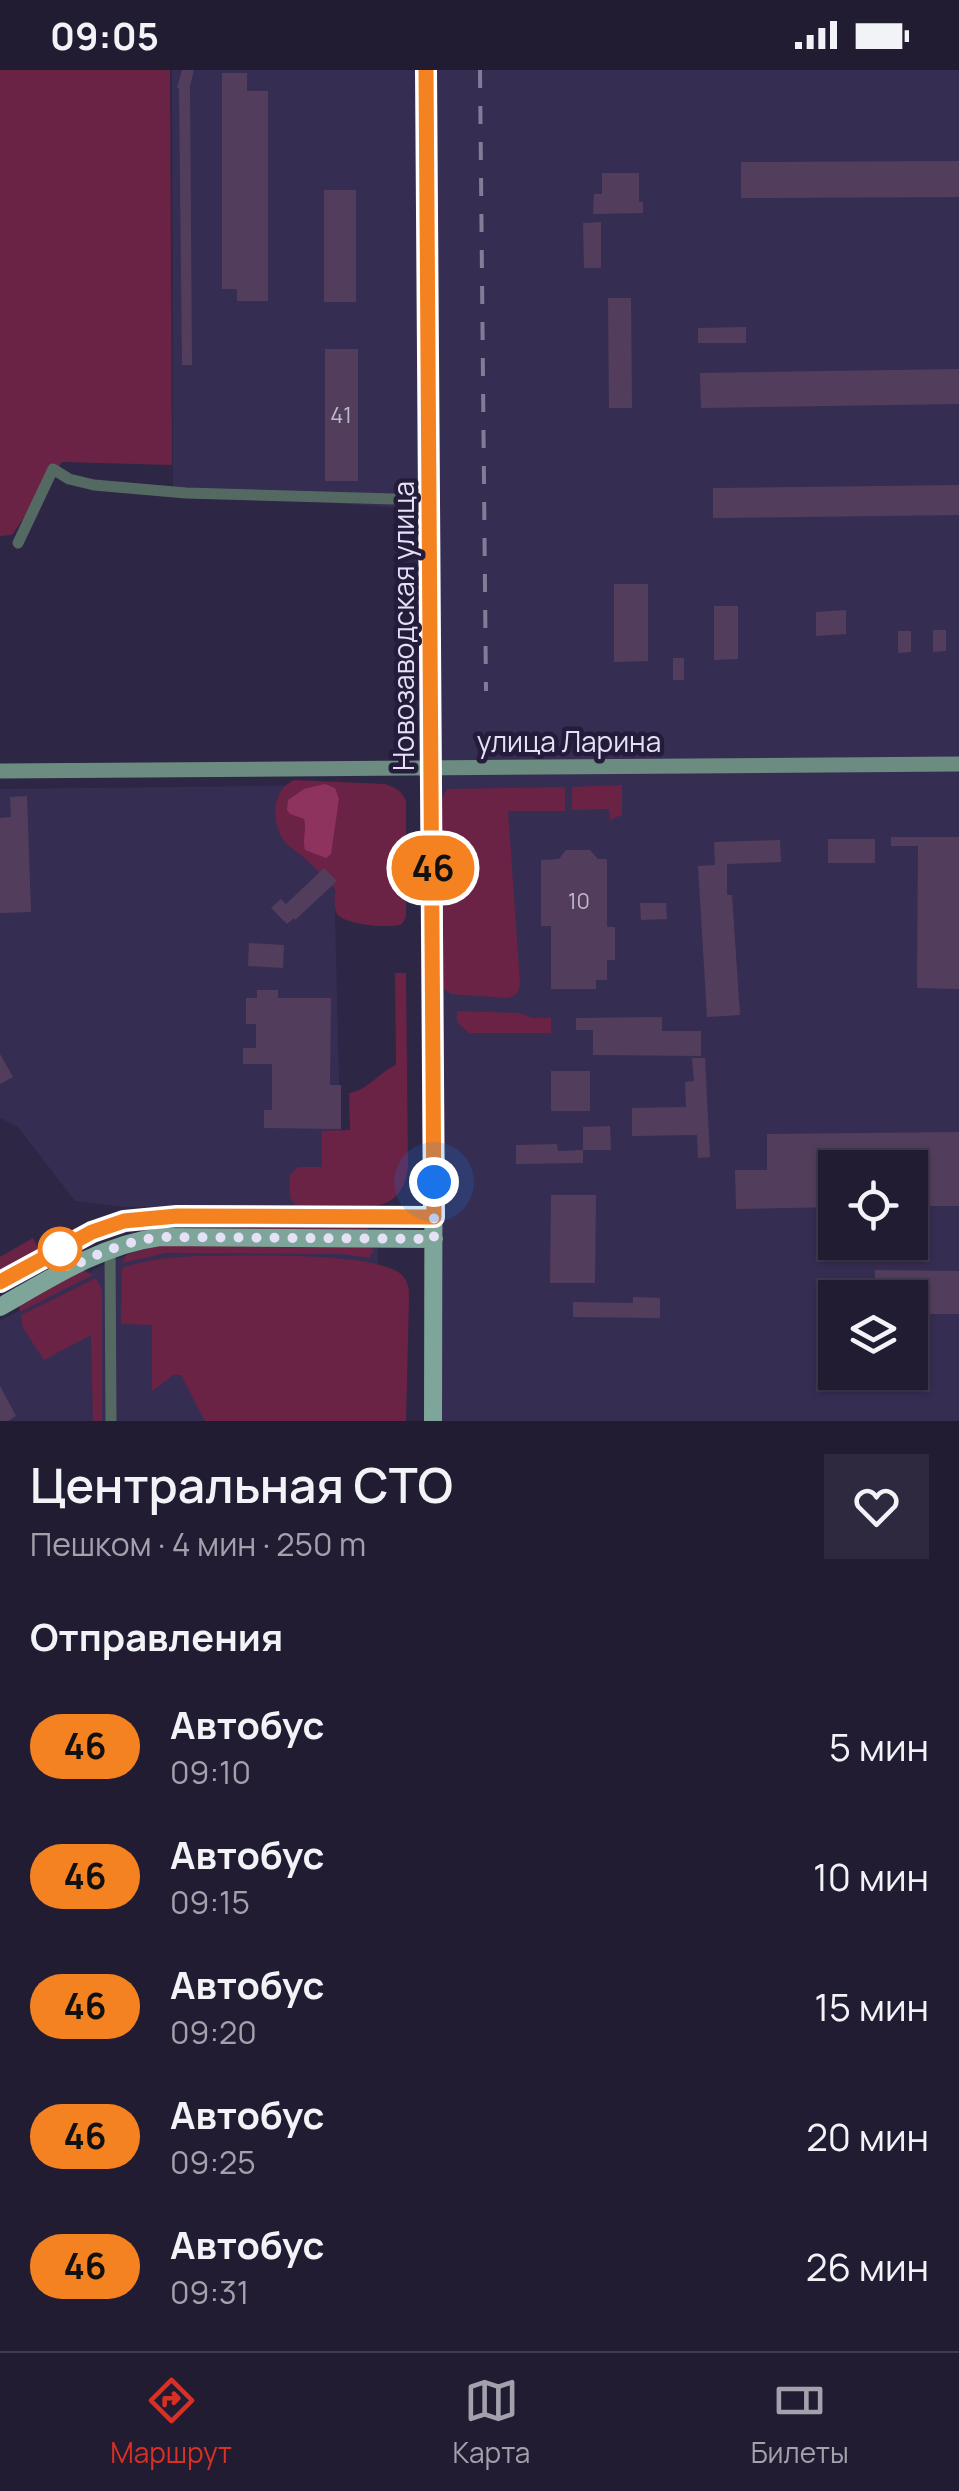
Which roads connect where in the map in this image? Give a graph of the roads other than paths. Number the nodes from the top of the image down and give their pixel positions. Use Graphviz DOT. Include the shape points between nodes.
graph roads {
  1 [pos="426,70"];
  2 [pos="430,500"];
  3 [pos="18,543"];
  4 [pos="959,764"];
  5 [pos="432,767"];
  6 [pos="0,771"];
  7 [pos="371,1217"];
  8 [pos="434,1217"];
  9 [pos="369,1238"];
  10 [pos="434,1239"];
  11 [pos="110,1248"];
  12 [pos="0,1282"];
  13 [pos="0,1306"];
  14 [pos="111,1421"];
  15 [pos="433,1421"];
  1 -- 2 [label="main road, Новозаводская улица"];
  2 -- 3 [label="street" via="94,485 53,469"];
  2 -- 5 [label="main road, Новозаводская улица"];
  4 -- 5 [label="street, улица Ларина"];
  5 -- 6 [label="street, улица Ларина"];
  5 -- 8 [label="main road, Новозаводская улица"];
  7 -- 8 [label="main road"];
  7 -- 9 [label="main road" via="380,1226"];
  7 -- 12 [label="main road" via="124,1221"];
  8 -- 10 [label="main road, Новозаводская улица"];
  9 -- 10 [label="main road"];
  9 -- 11 [label="main road" via="160,1237"];
  10 -- 15 [label="main road, Новозаводская улица"];
  11 -- 13 [label="main road"];
  11 -- 14 [label="street"];
}
